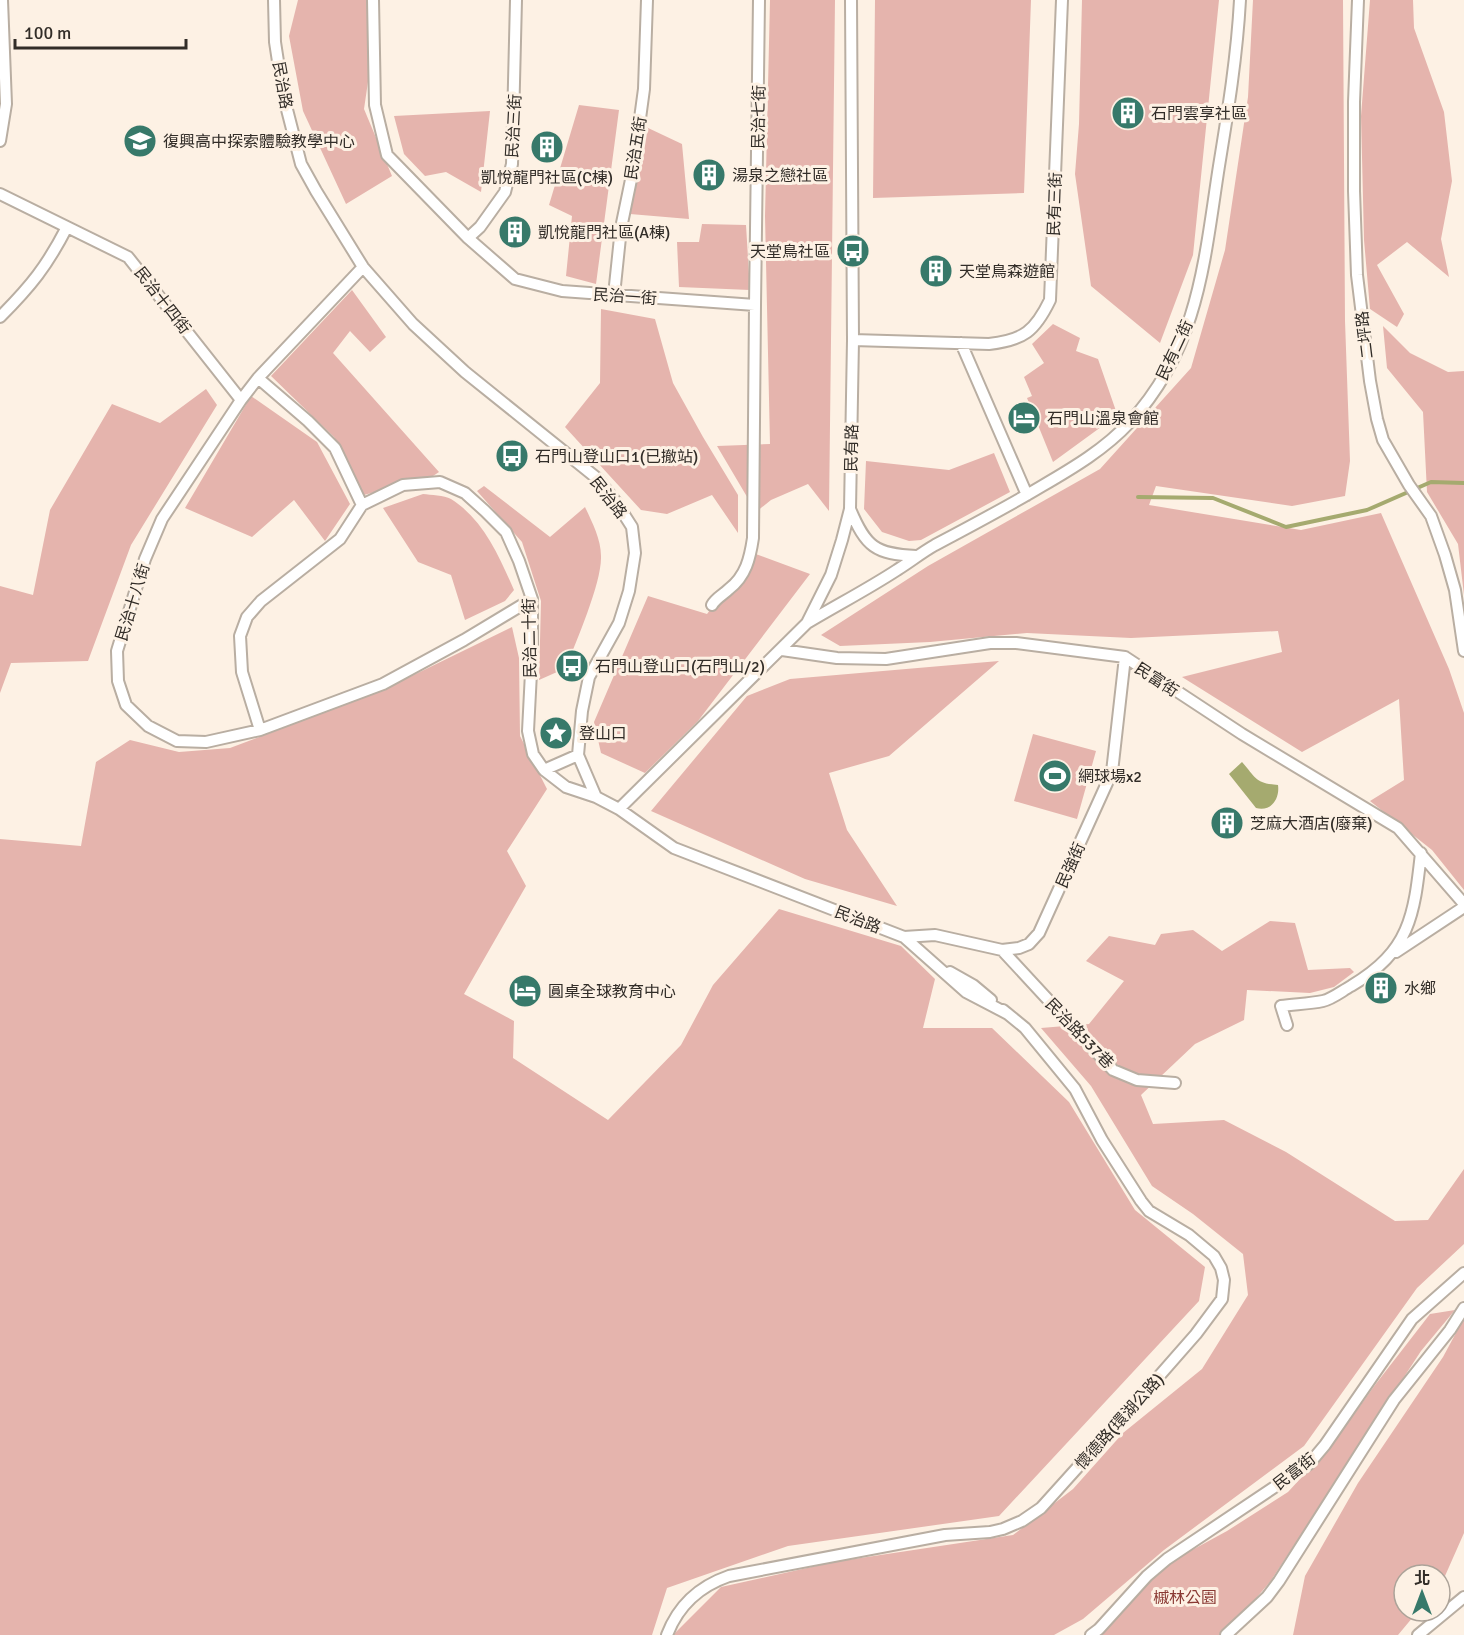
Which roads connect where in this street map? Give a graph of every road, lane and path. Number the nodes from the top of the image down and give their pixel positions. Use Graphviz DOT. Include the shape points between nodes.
graph roads {
  1 [pos="2,0"];
  2 [pos="274,0"];
  3 [pos="373,0"];
  4 [pos="516,0"];
  5 [pos="647,0"];
  6 [pos="759,0"];
  7 [pos="851,0"];
  8 [pos="1062,0"];
  9 [pos="1240,0"];
  10 [pos="1358,0"];
  11 [pos="0,141"];
  12 [pos="0,194"];
  13 [pos="67,227"];
  14 [pos="468,238"];
  15 [pos="363,267"];
  16 [pos="614,295"];
  17 [pos="756,305"];
  18 [pos="0,317"];
  19 [pos="853,340"];
  20 [pos="961,343"];
  21 [pos="258,378"];
  22 [pos="241,400"];
  23 [pos="1027,495"];
  24 [pos="362,505"];
  25 [pos="850,509"];
  26 [pos="916,556"];
  27 [pos="532,599"];
  28 [pos="712,605"];
  29 [pos="807,623"];
  30 [pos="782,650"];
  31 [pos="1464,651"];
  32 [pos="1125,657"];
  33 [pos="260,730"];
  34 [pos="578,755"];
  35 [pos="544,770"];
  36 [pos="596,797"];
  37 [pos="619,809"];
  38 [pos="1421,853"];
  39 [pos="1464,905"];
  40 [pos="904,937"];
  41 [pos="1002,950"];
  42 [pos="1393,954"];
  43 [pos="1287,1025"];
  44 [pos="1175,1083"];
  45 [pos="1464,1273"];
  46 [pos="1464,1308"];
  47 [pos="1464,1588"];
  48 [pos="1462,1599"];
  49 [pos="667,1635"];
  50 [pos="1091,1635"];
  51 [pos="1226,1635"];
  52 [pos="1418,1635"];
  1 -- 11 [label="street" via="6,104"];
  2 -- 15 [label="street, 民治路" via="275,42 283,94 302,164"];
  3 -- 14 [label="street, 民治一街" via="375,105 387,155"];
  4 -- 14 [label="street, 民治三街" via="512,164 505,192"];
  5 -- 16 [label="street, 民治五街" via="644,90"];
  6 -- 17 [label="street, 民治七街"];
  7 -- 19 [label="street, 民有路"];
  8 -- 20 [label="street, 民有三街" via="1050,300 1040,321 1009,342"];
  9 -- 23 [label="street, 民有二街" via="1227,115 1200,285 1172,362 1130,423 1088,458"];
  10 -- 31 [label="street, 二坪路" via="1354,191 1358,275 1370,381 1383,440 1431,516 1445,555 1455,590"];
  12 -- 13 [label="street, 民治十四街"];
  13 -- 18 [label="street" via="49,261"];
  13 -- 22 [label="street, 民治十四街" via="128,257"];
  14 -- 16 [label="street, 民治一街" via="515,279 562,291"];
  15 -- 21 [label="street, 民治十八街"];
  15 -- 34 [label="street, 民治路" via="413,324 465,372 598,479 632,527 635,553 629,591 619,623 589,677"];
  16 -- 17 [label="street, 民治一街"];
  17 -- 28 [label="street" via="753,538 748,565 732,588"];
  19 -- 20 [label="street, 民有三街"];
  19 -- 25 [label="street, 民有路"];
  20 -- 23 [label="street"];
  21 -- 22 [label="street, 民治十八街"];
  21 -- 24 [label="street" via="335,448"];
  22 -- 33 [label="street, 民治十八街" via="162,519 145,559 117,651 118,681 126,705 148,726 177,741 206,742"];
  23 -- 26 [label="street, 民有二街"];
  24 -- 27 [label="street, 民治二十街" via="403,485 440,482 465,493 506,532"];
  24 -- 33 [label="street" via="340,539 277,587 247,617 240,636 242,672"];
  25 -- 26 [label="street" via="861,534 874,546 895,555"];
  25 -- 29 [label="street, 民有路" via="831,575"];
  26 -- 29 [label="street, 民有二街" via="899,570"];
  27 -- 33 [label="street, 民治十八街" via="382,684"];
  27 -- 35 [label="street, 民治二十街" via="528,731 533,754"];
  29 -- 30 [label="street, 民有路"];
  30 -- 32 [label="street, 民富街" via="837,658 886,659 990,643 1016,643"];
  30 -- 37 [label="street, 民有路"];
  32 -- 38 [label="street, 民富街" via="1398,828"];
  32 -- 41 [label="street, 民強街" via="1112,772 1039,933 1029,944"];
  34 -- 35 [label="street"];
  34 -- 36 [label="street, 民治路"];
  35 -- 36 [label="street, 民治二十街" via="566,787"];
  36 -- 37 [label="street, 民治路"];
  37 -- 40 [label="street, 民治路" via="674,848"];
  38 -- 39 [label="street, 民富街"];
  38 -- 42 [label="street" via="1410,920"];
  39 -- 42 [label="street"];
  40 -- 41 [label="street, 民強街" via="935,934"];
  40 -- 49 [label="street, 懷德路(環湖公路)" via="931,961 973,985 1026,1029 1075,1089 1102,1140 1149,1211 1189,1235 1214,1256 1224,1280 1222,1299 1132,1407 1041,1508 1022,1521 990,1532 945,1535 729,1576 698,1591 680,1611"];
  41 -- 44 [label="street, 民治路537巷" via="1113,1070 1137,1080"];
  42 -- 43 [label="street" via="1324,1001 1281,1006"];
  45 -- 50 [label="street, 民富街" via="1412,1319 1309,1464 1167,1559"];
  46 -- 51 [label="street" via="1394,1400 1280,1581"];
  47 -- 48 [label="street"];
  48 -- 52 [label="street"];
}
